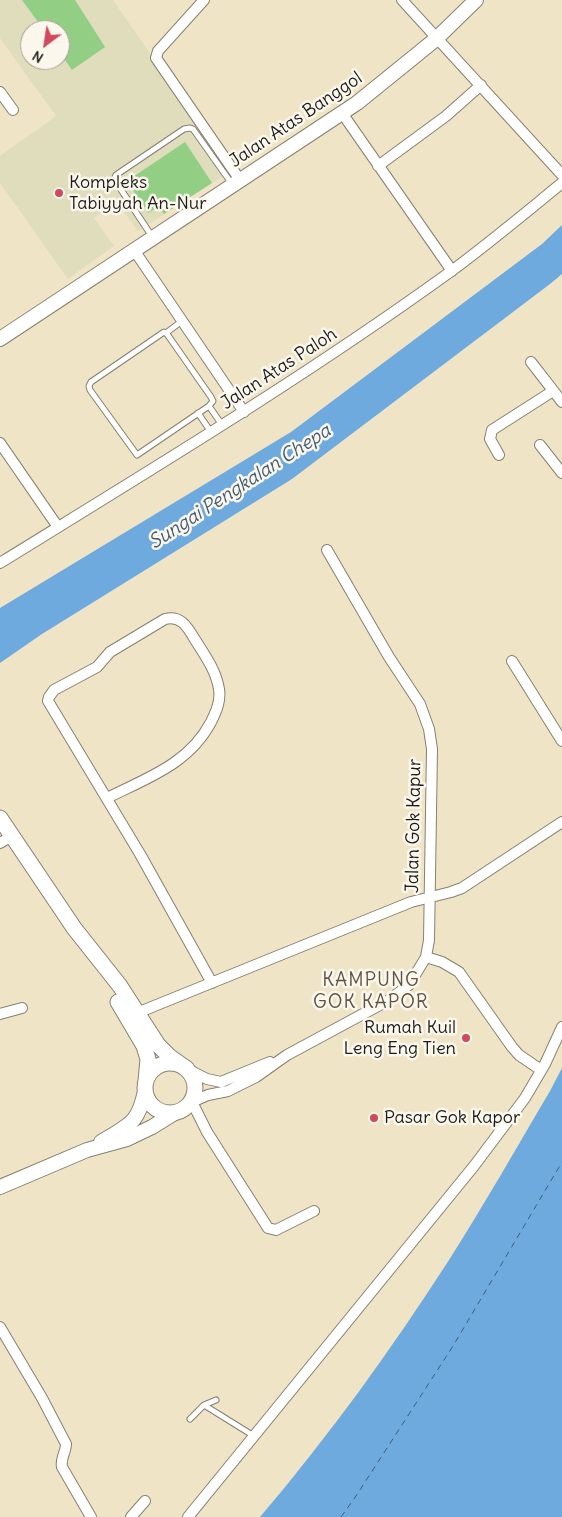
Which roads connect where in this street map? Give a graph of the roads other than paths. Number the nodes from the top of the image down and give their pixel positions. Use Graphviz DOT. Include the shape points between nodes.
graph roads {
  1 [pos="204,0"];
  2 [pos="402,0"];
  3 [pos="476,0"];
  4 [pos="436,39"];
  5 [pos="481,85"];
  6 [pos="0,92"];
  7 [pos="13,110"];
  8 [pos="342,113"];
  9 [pos="378,166"];
  10 [pos="562,175"];
  11 [pos="237,183"];
  12 [pos="562,183"];
  13 [pos="153,238"];
  14 [pos="134,250"];
  15 [pos="452,271"];
  16 [pos="182,321"];
  17 [pos="166,333"];
  18 [pos="2,334"];
  19 [pos="531,362"];
  20 [pos="553,391"];
  21 [pos="562,402"];
  22 [pos="209,406"];
  23 [pos="244,412"];
  24 [pos="198,413"];
  25 [pos="222,425"];
  26 [pos="211,432"];
  27 [pos="0,443"];
  28 [pos="540,446"];
  29 [pos="499,455"];
  30 [pos="562,473"];
  31 [pos="58,527"];
  32 [pos="327,550"];
  33 [pos="0,563"];
  34 [pos="512,661"];
  35 [pos="562,741"];
  36 [pos="107,798"];
  37 [pos="0,818"];
  38 [pos="562,822"];
  39 [pos="6,839"];
  40 [pos="429,896"];
  41 [pos="74,928"];
  42 [pos="426,957"];
  43 [pos="212,983"];
  44 [pos="22,1008"];
  45 [pos="137,1013"];
  46 [pos="0,1014"];
  47 [pos="562,1027"];
  48 [pos="287,1055"];
  49 [pos="186,1069"];
  50 [pos="541,1070"];
  51 [pos="146,1086"];
  52 [pos="192,1102"];
  53 [pos="173,1114"];
  54 [pos="87,1150"];
  55 [pos="0,1187"];
  56 [pos="314,1211"];
  57 [pos="0,1327"];
  58 [pos="216,1400"];
  59 [pos="204,1405"];
  60 [pos="190,1419"];
  61 [pos="254,1437"];
  62 [pos="145,1500"];
  63 [pos="91,1517"];
  64 [pos="131,1517"];
  65 [pos="188,1517"];
  1 -- 11 [label="street" via="158,51 156,58"];
  2 -- 4 [label="street"];
  3 -- 4 [label="main road, Jalan Atas Banggol"];
  4 -- 5 [label="street"];
  4 -- 8 [label="main road, Jalan Atas Banggol"];
  5 -- 9 [label="street" via="446,116"];
  5 -- 10 [label="street"];
  6 -- 7 [label="street"];
  8 -- 9 [label="street"];
  8 -- 11 [label="main road, Jalan Atas Banggol"];
  9 -- 15 [label="street"];
  11 -- 13 [label="main road, Jalan Atas Banggol"];
  11 -- 13 [label="lane" via="194,129 184,129 114,179"];
  12 -- 15 [label="street, Jalan Atas Paloh"];
  13 -- 14 [label="main road, Jalan Atas Banggol"];
  14 -- 16 [label="street"];
  14 -- 18 [label="main road, Jalan Atas Banggol"];
  15 -- 23 [label="street, Jalan Atas Paloh"];
  16 -- 17 [label="lane"];
  16 -- 23 [label="street"];
  17 -- 22 [label="lane" via="211,397 213,401"];
  17 -- 24 [label="lane" via="161,333 92,382 89,388 137,454"];
  19 -- 20 [label="street"];
  20 -- 21 [label="street"];
  20 -- 29 [label="street" via="492,430 490,439"];
  22 -- 24 [label="lane"];
  22 -- 25 [label="lane"];
  23 -- 25 [label="street, Jalan Atas Paloh"];
  24 -- 26 [label="lane"];
  25 -- 26 [label="street, Jalan Atas Paloh"];
  26 -- 31 [label="street, Jalan Atas Paloh"];
  27 -- 31 [label="street"];
  28 -- 30 [label="street"];
  31 -- 33 [label="street, Jalan Atas Paloh"];
  32 -- 40 [label="street, Jalan Gok Kapur" via="420,704 429,729 432,749"];
  34 -- 35 [label="street"];
  36 -- 36 [label="street" via="49,705 48,697 54,690 97,668 110,652 165,619 177,619 188,629 209,661 220,691 218,705 205,734 181,759"];
  36 -- 43 [label="street"];
  37 -- 39 [label="main road"];
  38 -- 40 [label="street" via="462,888"];
  39 -- 41 [label="main road"];
  40 -- 42 [label="street, Jalan Gok Kapur"];
  40 -- 43 [label="street"];
  41 -- 45 [label="main road"];
  41 -- 51 [label="main road" via="141,1040 148,1059"];
  42 -- 48 [label="street, Jalan Gok Kapur" via="409,985 389,1000"];
  42 -- 50 [label="street" via="459,972 512,1047"];
  43 -- 45 [label="street"];
  44 -- 46 [label="street"];
  45 -- 49 [label="main road" via="158,1046"];
  47 -- 50 [label="street"];
  48 -- 49 [label="street, Jalan Gok Kapur" via="221,1082"];
  48 -- 52 [label="street, Jalan Gok Kapur" via="256,1077"];
  49 -- 51 [label="main road" via="171,1063 163,1064 150,1073"];
  49 -- 52 [label="main road" via="196,1088"];
  50 -- 61 [label="street" via="525,1098 474,1166"];
  51 -- 53 [label="main road" via="151,1105"];
  51 -- 54 [label="main road" via="141,1108 133,1121"];
  52 -- 53 [label="main road"];
  52 -- 56 [label="street" via="207,1132 268,1228 276,1230"];
  53 -- 54 [label="main road" via="127,1139"];
  54 -- 55 [label="main road"];
  57 -- 63 [label="street" via="66,1444 62,1467"];
  58 -- 59 [label="lane"];
  59 -- 60 [label="lane"];
  59 -- 61 [label="lane"];
  61 -- 65 [label="street"];
  62 -- 64 [label="street"];
}
